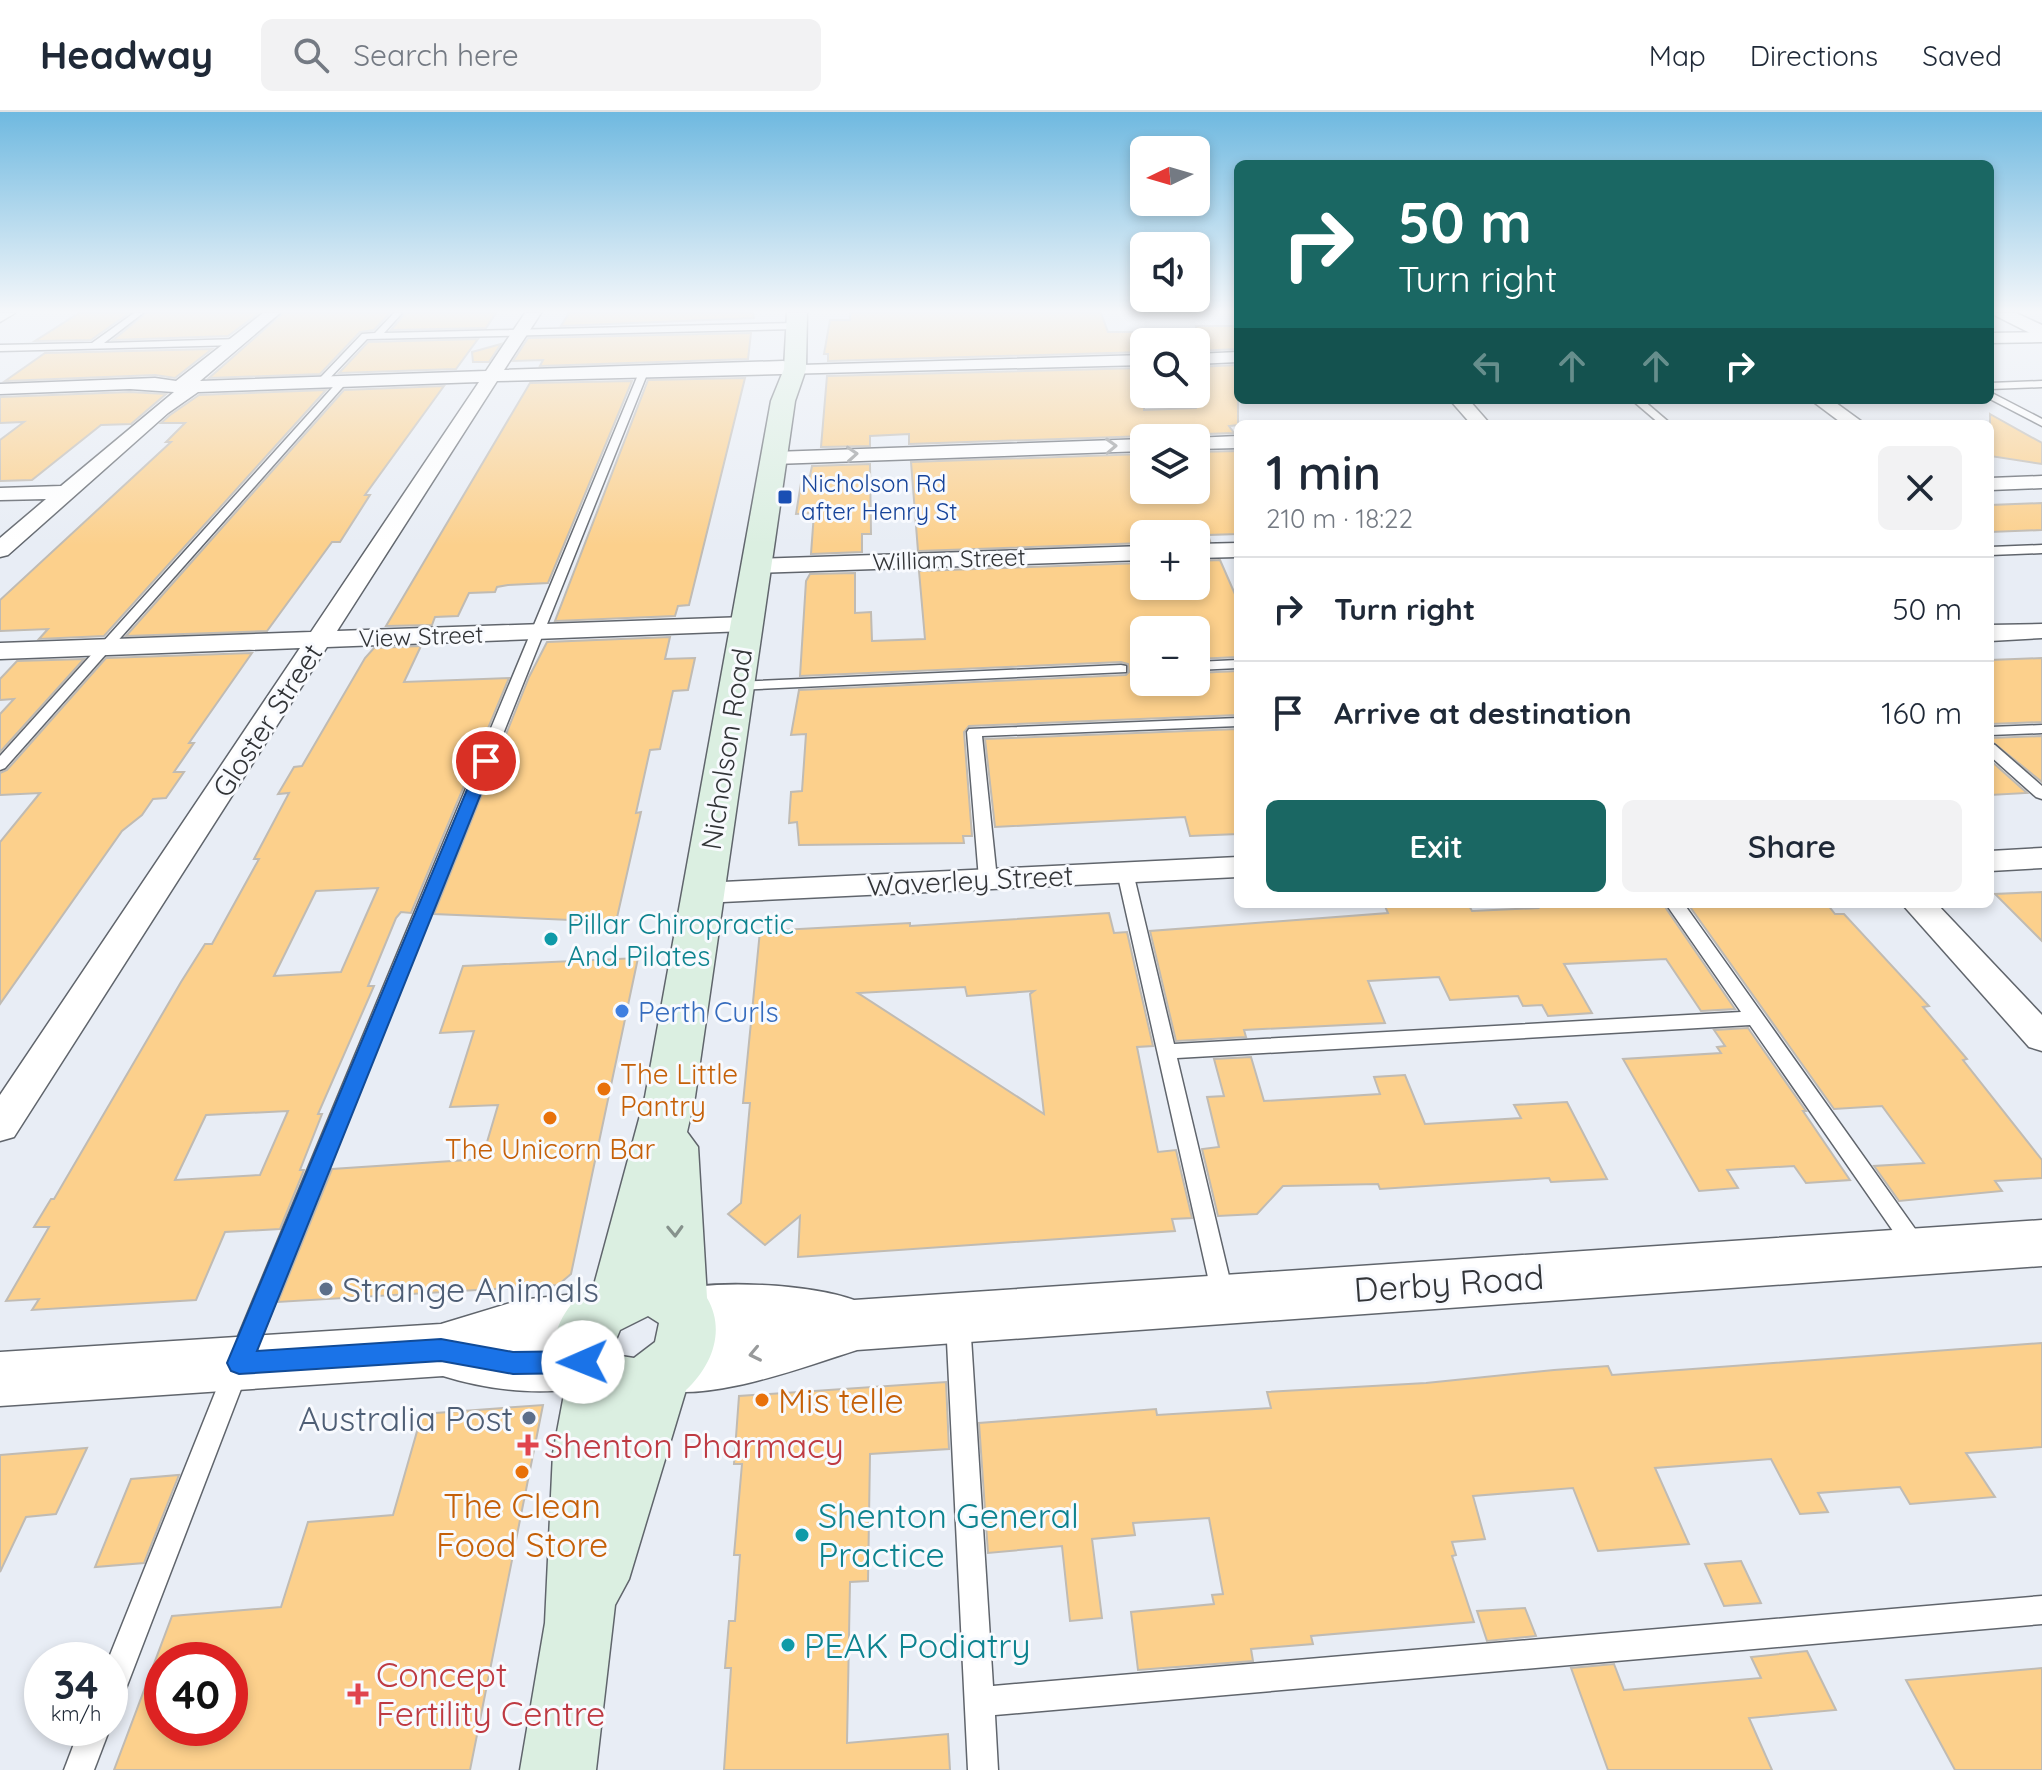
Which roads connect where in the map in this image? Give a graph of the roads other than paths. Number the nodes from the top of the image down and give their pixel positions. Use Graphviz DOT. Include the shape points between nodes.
graph roads {
  1 [pos="183,390"];
  2 [pos="335,390"];
  3 [pos="482,390"];
  4 [pos="636,390"];
  5 [pos="784,390"];
  6 [pos="1994,397"];
  7 [pos="1464,404"];
  8 [pos="1642,404"];
  9 [pos="1826,404"];
  10 [pos="1478,420"];
  11 [pos="1661,420"];
  12 [pos="1850,420"];
  13 [pos="2042,423"];
  14 [pos="1234,442"];
  15 [pos="1210,443"];
  16 [pos="1130,445"];
  17 [pos="774,458"];
  18 [pos="2042,482"];
  19 [pos="1994,484"];
  20 [pos="65,492"];
  21 [pos="0,494"];
  22 [pos="2042,549"];
  23 [pos="0,550"];
  24 [pos="1234,550"];
  25 [pos="1210,551"];
  26 [pos="1994,551"];
  27 [pos="1130,553"];
  28 [pos="755,566"];
  29 [pos="746,624"];
  30 [pos="540,631"];
  31 [pos="2042,631"];
  32 [pos="1994,633"];
  33 [pos="320,639"];
  34 [pos="105,648"];
  35 [pos="0,651"];
  36 [pos="1234,664"];
  37 [pos="1210,665"];
  38 [pos="1121,669"];
  39 [pos="736,686"];
  40 [pos="1234,722"];
  41 [pos="2042,729"];
  42 [pos="1994,731"];
  43 [pos="1994,752"];
  44 [pos="0,765"];
  45 [pos="2042,794"];
  46 [pos="2042,858"];
  47 [pos="1994,861"];
  48 [pos="1234,867"];
  49 [pos="1125,872"];
  50 [pos="988,879"];
  51 [pos="702,893"];
  52 [pos="1678,908"];
  53 [pos="1922,908"];
  54 [pos="1756,1018"];
  55 [pos="2042,1038"];
  56 [pos="1166,1052"];
  57 [pos="670,1097"];
  58 [pos="0,1126"];
  59 [pos="2042,1243"];
  60 [pos="1919,1250"];
  61 [pos="1222,1299"];
  62 [pos="682,1306"];
  63 [pos="958,1317"];
  64 [pos="857,1325"];
  65 [pos="598,1339"];
  66 [pos="239,1363"];
  67 [pos="666,1372"];
  68 [pos="0,1379"];
  69 [pos="2042,1610"];
  70 [pos="580,1623"];
  71 [pos="128,1645"];
  72 [pos="979,1702"];
  73 [pos="88,1746"];
  74 [pos="79,1770"];
  75 [pos="558,1770"];
  76 [pos="983,1770"];
  1 -- 20 [label="street"];
  2 -- 34 [label="lane"];
  3 -- 33 [label="street, Gloster Street"];
  4 -- 30 [label="lane"];
  5 -- 17 [label="main road, Nicholson Road"];
  6 -- 13 [label="lane"];
  7 -- 10 [label="street"];
  8 -- 11 [label="lane"];
  9 -- 12 [label="street"];
  14 -- 15 [label="street"];
  17 -- 16 [label="street, one-way"];
  17 -- 28 [label="main road, Nicholson Road"];
  18 -- 19 [label="street"];
  20 -- 21 [label="street"];
  20 -- 23 [label="street"];
  22 -- 26 [label="lane"];
  24 -- 25 [label="street"];
  27 -- 28 [label="street, William Street"];
  28 -- 29 [label="main road, Nicholson Road"];
  29 -- 30 [label="street, View Street"];
  29 -- 39 [label="main road, Nicholson Road"];
  30 -- 33 [label="street, View Street"];
  30 -- 66 [label="lane"];
  31 -- 32 [label="street"];
  33 -- 34 [label="street, View Street"];
  33 -- 58 [label="street, Gloster Street"];
  34 -- 35 [label="street, View Street"];
  34 -- 44 [label="lane"];
  36 -- 37 [label="lane"];
  38 -- 39 [label="lane"];
  39 -- 51 [label="main road, Nicholson Road"];
  40 -- 50 [label="lane" via="974,732"];
  41 -- 42 [label="lane"];
  43 -- 45 [label="lane"];
  46 -- 47 [label="street"];
  48 -- 49 [label="street, Waverley Street"];
  49 -- 50 [label="street, Waverley Street"];
  49 -- 56 [label="lane"];
  50 -- 51 [label="street, Waverley Street"];
  51 -- 57 [label="main road, Nicholson Road"];
  52 -- 54 [label="lane"];
  53 -- 55 [label="street"];
  54 -- 56 [label="lane"];
  54 -- 60 [label="lane"];
  56 -- 61 [label="lane"];
  57 -- 62 [label="main road, Nicholson Road, one-way"];
  57 -- 65 [label="main road, Nicholson Road"];
  59 -- 60 [label="street, Derby Road"];
  60 -- 61 [label="street, Derby Road"];
  61 -- 63 [label="street, Derby Road"];
  62 -- 64 [label="street, Derby Road" via="759,1310"];
  62 -- 65 [label="main road" via="649,1291"];
  62 -- 67 [label="main road" via="690,1336"];
  63 -- 64 [label="street, Derby Road"];
  63 -- 72 [label="lane"];
  64 -- 67 [label="street, Derby Road, one-way" via="755,1355"];
  65 -- 66 [label="street" via="513,1363 441,1350"];
  65 -- 67 [label="main road" via="628,1385"];
  65 -- 70 [label="main road, Nicholson Road" via="585,1453"];
  66 -- 68 [label="street"];
  66 -- 71 [label="lane"];
  67 -- 70 [label="main road, Nicholson Road"];
  69 -- 72 [label="lane"];
  70 -- 75 [label="main road, Nicholson Road"];
  72 -- 76 [label="lane"];
  73 -- 74 [label="lane"];
}
